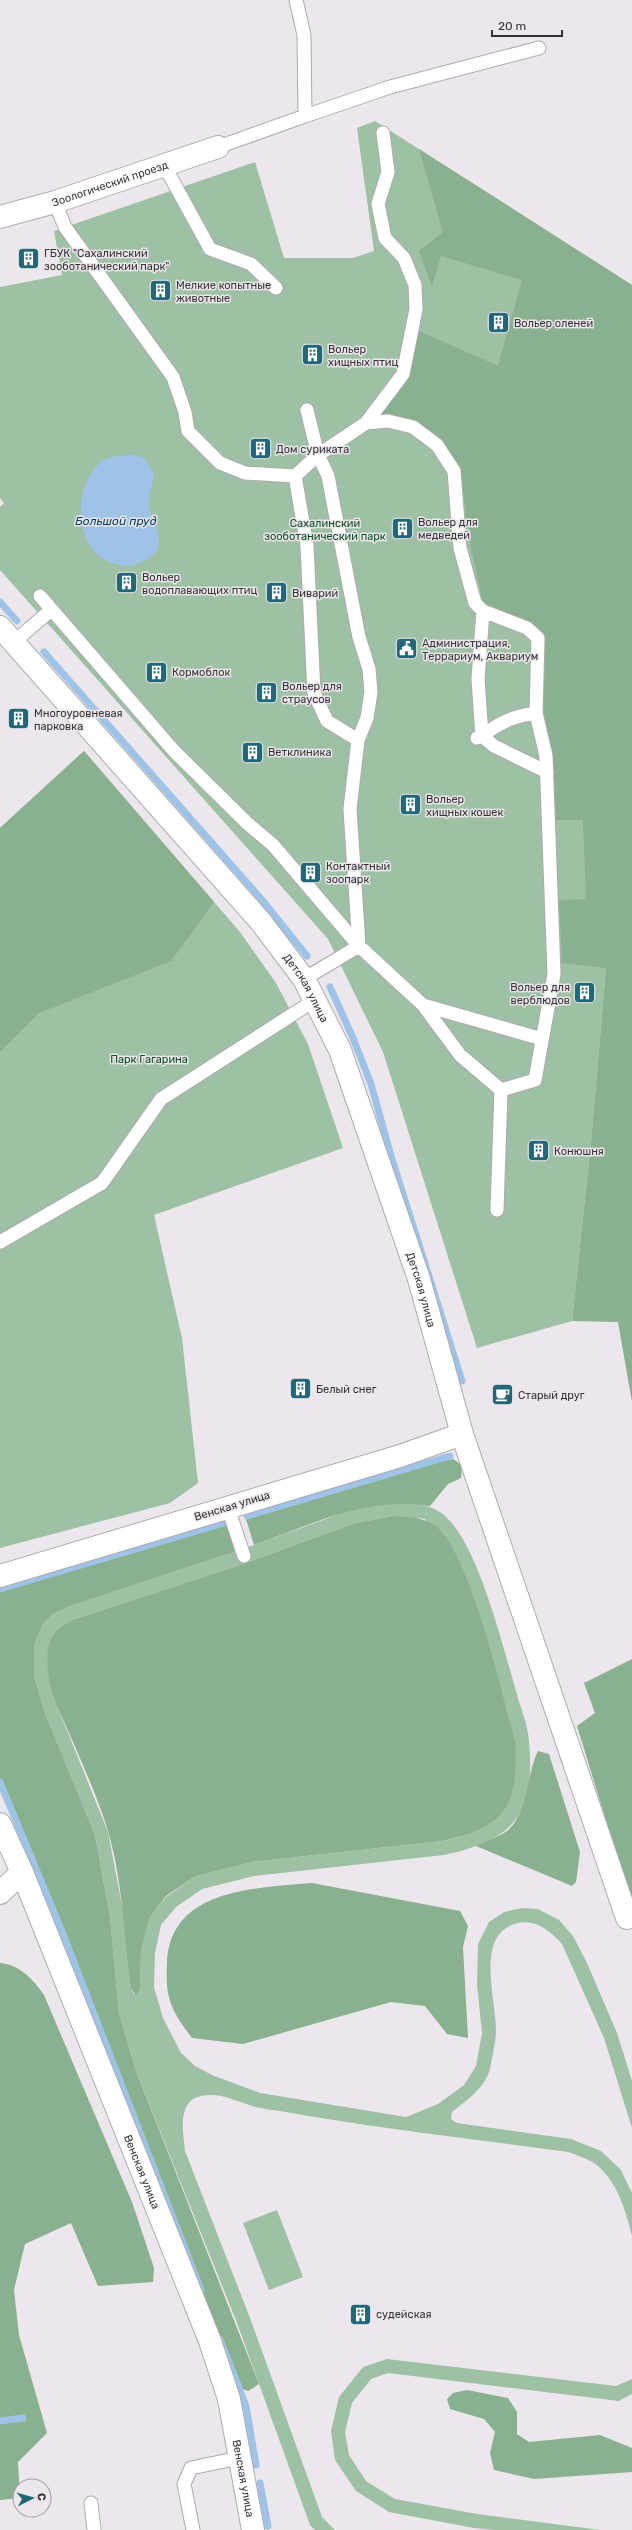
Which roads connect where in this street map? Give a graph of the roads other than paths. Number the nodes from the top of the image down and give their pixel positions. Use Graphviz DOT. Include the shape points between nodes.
graph roads {
  1 [pos="296,0"];
  2 [pos="539,48"];
  3 [pos="304,116"];
  4 [pos="383,133"];
  5 [pos="218,147"];
  6 [pos="164,165"];
  7 [pos="55,202"];
  8 [pos="0,217"];
  9 [pos="276,288"];
  10 [pos="308,410"];
  11 [pos="366,423"];
  12 [pos="318,455"];
  13 [pos="294,476"];
  14 [pos="40,596"];
  15 [pos="52,610"];
  16 [pos="483,612"];
  17 [pos="7,634"];
  18 [pos="536,713"];
  19 [pos="478,738"];
  20 [pos="358,740"];
  21 [pos="547,772"];
  22 [pos="359,946"];
  23 [pos="304,979"];
  24 [pos="315,1000"];
  25 [pos="423,1005"];
  26 [pos="542,1039"];
  27 [pos="501,1090"];
  28 [pos="497,1210"];
  29 [pos="0,1242"];
  30 [pos="462,1434"];
  31 [pos="228,1508"];
  32 [pos="244,1556"];
  33 [pos="0,1576"];
  34 [pos="0,1824"];
  35 [pos="22,1872"];
  36 [pos="0,1893"];
  37 [pos="627,1918"];
  38 [pos="239,2458"];
  39 [pos="91,2503"];
  40 [pos="94,2530"];
  41 [pos="193,2530"];
  42 [pos="253,2530"];
  1 -- 3 [label="lane" via="304,35"];
  2 -- 3 [label="lane" via="390,87"];
  3 -- 5 [label="lane"];
  4 -- 11 [label="lane" via="388,172 378,204 383,231 385,238 404,258 416,284 416,309 403,374"];
  5 -- 6 [label="street, Зоологический проезд"];
  6 -- 7 [label="street, Зоологический проезд"];
  6 -- 9 [label="lane" via="210,249 251,264"];
  7 -- 8 [label="street, Зоологический проезд"];
  7 -- 13 [label="lane" via="65,227 173,377 185,412 188,431 220,463 245,473"];
  10 -- 12 [label="lane"];
  11 -- 12 [label="lane"];
  11 -- 16 [label="lane" via="388,421 413,427 437,445 454,471 460,548 475,603"];
  12 -- 13 [label="lane"];
  12 -- 20 [label="lane" via="328,476 359,637 369,669 371,692 367,718"];
  13 -- 20 [label="lane" via="307,546 314,693 327,721"];
  14 -- 15 [label="lane"];
  15 -- 17 [label="lane"];
  15 -- 22 [label="lane" via="174,751 273,845"];
  16 -- 18 [label="lane" via="527,628 538,638"];
  16 -- 19 [label="lane" via="478,679"];
  17 -- 23 [label="street, Детская улица" via="261,922"];
  18 -- 19 [label="lane" via="500,722"];
  18 -- 21 [label="lane"];
  19 -- 21 [label="lane"];
  20 -- 22 [label="lane" via="350,809"];
  21 -- 26 [label="lane" via="554,974"];
  22 -- 23 [label="lane"];
  22 -- 25 [label="lane"];
  23 -- 24 [label="street, Детская улица"];
  24 -- 29 [label="lane" via="161,1099 102,1183"];
  24 -- 30 [label="street, Детская улица" via="340,1050 414,1264"];
  25 -- 26 [label="lane"];
  25 -- 27 [label="lane" via="460,1055"];
  26 -- 27 [label="lane" via="535,1080"];
  27 -- 28 [label="lane"];
  30 -- 31 [label="street, Венская улица" via="400,1456"];
  30 -- 37 [label="street, Детская улица"];
  31 -- 32 [label="lane"];
  31 -- 33 [label="street, Венская улица"];
  34 -- 35 [label="street, Венская улица"];
  35 -- 36 [label="street"];
  35 -- 38 [label="street, Венская улица" via="210,2341 229,2399"];
  38 -- 41 [label="lane" via="192,2468 184,2484"];
  38 -- 42 [label="street, Венская улица"];
  39 -- 40 [label="lane"];
}
